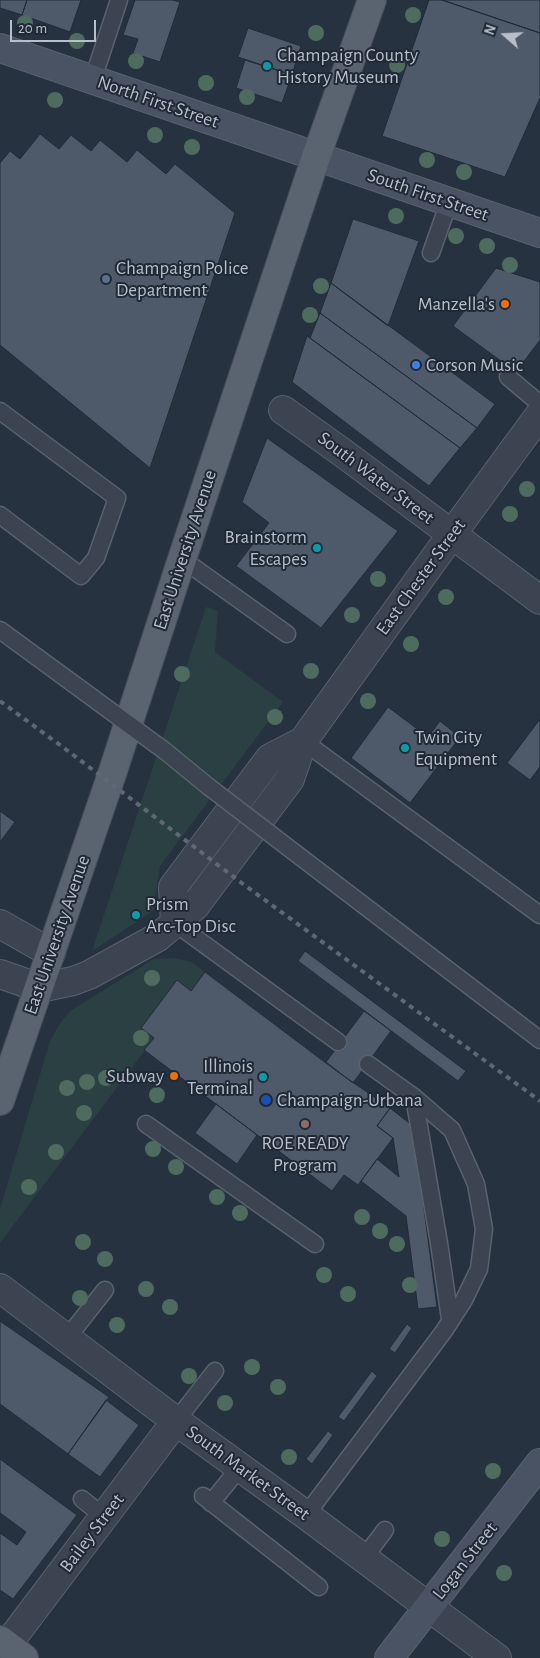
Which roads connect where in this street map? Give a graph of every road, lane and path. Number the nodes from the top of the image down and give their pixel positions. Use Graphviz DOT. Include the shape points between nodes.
graph roads {
  1 [pos="119,0"];
  2 [pos="372,0"];
  3 [pos="0,48"];
  4 [pos="93,79"];
  5 [pos="316,157"];
  6 [pos="449,202"];
  7 [pos="540,233"];
  8 [pos="431,253"];
  9 [pos="508,377"];
  10 [pos="540,404"];
  11 [pos="283,410"];
  12 [pos="0,412"];
  13 [pos="540,414"];
  14 [pos="0,515"];
  15 [pos="452,534"];
  16 [pos="182,560"];
  17 [pos="540,600"];
  18 [pos="0,630"];
  19 [pos="287,634"];
  20 [pos="303,742"];
  21 [pos="540,914"];
  22 [pos="175,923"];
  23 [pos="0,924"];
  24 [pos="51,953"];
  25 [pos="0,974"];
  26 [pos="40,988"];
  27 [pos="540,1040"];
  28 [pos="338,1042"];
  29 [pos="368,1064"];
  30 [pos="414,1097"];
  31 [pos="0,1099"];
  32 [pos="146,1124"];
  33 [pos="315,1244"];
  34 [pos="0,1288"];
  35 [pos="105,1290"];
  36 [pos="450,1319"];
  37 [pos="67,1338"];
  38 [pos="215,1371"];
  39 [pos="176,1421"];
  40 [pos="540,1463"];
  41 [pos="240,1467"];
  42 [pos="82,1499"];
  43 [pos="306,1515"];
  44 [pos="104,1517"];
  45 [pos="385,1530"];
  46 [pos="364,1558"];
  47 [pos="319,1587"];
  48 [pos="429,1606"];
  49 [pos="8,1650"];
  50 [pos="389,1658"];
  51 [pos="498,1658"];
  1 -- 4 [label="lane"];
  2 -- 5 [label="main road, East University Avenue"];
  3 -- 4 [label="street, North First Street"];
  4 -- 5 [label="street, North First Street"];
  5 -- 6 [label="street, South First Street"];
  5 -- 16 [label="main road, East University Avenue"];
  6 -- 7 [label="street, South First Street"];
  6 -- 8 [label="lane"];
  9 -- 10 [label="lane"];
  11 -- 15 [label="street, South Water Street"];
  12 -- 14 [label="lane" via="116,498 96,558 81,576"];
  13 -- 15 [label="street, East Chester Street"];
  15 -- 17 [label="street, South Water Street"];
  15 -- 20 [label="street, East Chester Street"];
  16 -- 19 [label="lane"];
  16 -- 24 [label="main road, East University Avenue"];
  18 -- 27 [label="lane, bridge" via="165,751"];
  20 -- 21 [label="lane"];
  20 -- 22 [label="street, East Chester Street" via="290,779 195,906"];
  22 -- 26 [label="street, East Chester Street" via="158,937 89,975"];
  22 -- 28 [label="lane"];
  23 -- 24 [label="street"];
  24 -- 26 [label="main road, East University Avenue"];
  25 -- 26 [label="street"];
  26 -- 31 [label="main road, East University Avenue"];
  29 -- 30 [label="lane"];
  30 -- 36 [label="lane"];
  30 -- 36 [label="lane" via="452,1130 476,1184 484,1229 479,1269 464,1300"];
  32 -- 33 [label="lane"];
  34 -- 37 [label="street, South Market Street"];
  35 -- 37 [label="lane"];
  36 -- 43 [label="lane"];
  37 -- 39 [label="street, South Market Street"];
  38 -- 39 [label="lane"];
  39 -- 41 [label="street, South Market Street"];
  39 -- 44 [label="street, Bailey Street"];
  40 -- 48 [label="street, Logan Street"];
  41 -- 43 [label="street, South Market Street"];
  41 -- 47 [label="lane" via="207,1500"];
  42 -- 44 [label="lane"];
  43 -- 46 [label="street, South Market Street"];
  44 -- 49 [label="street, Bailey Street"];
  45 -- 46 [label="lane"];
  46 -- 48 [label="street, South Market Street"];
  48 -- 50 [label="street, Logan Street"];
  48 -- 51 [label="street, South Market Street"];
}
